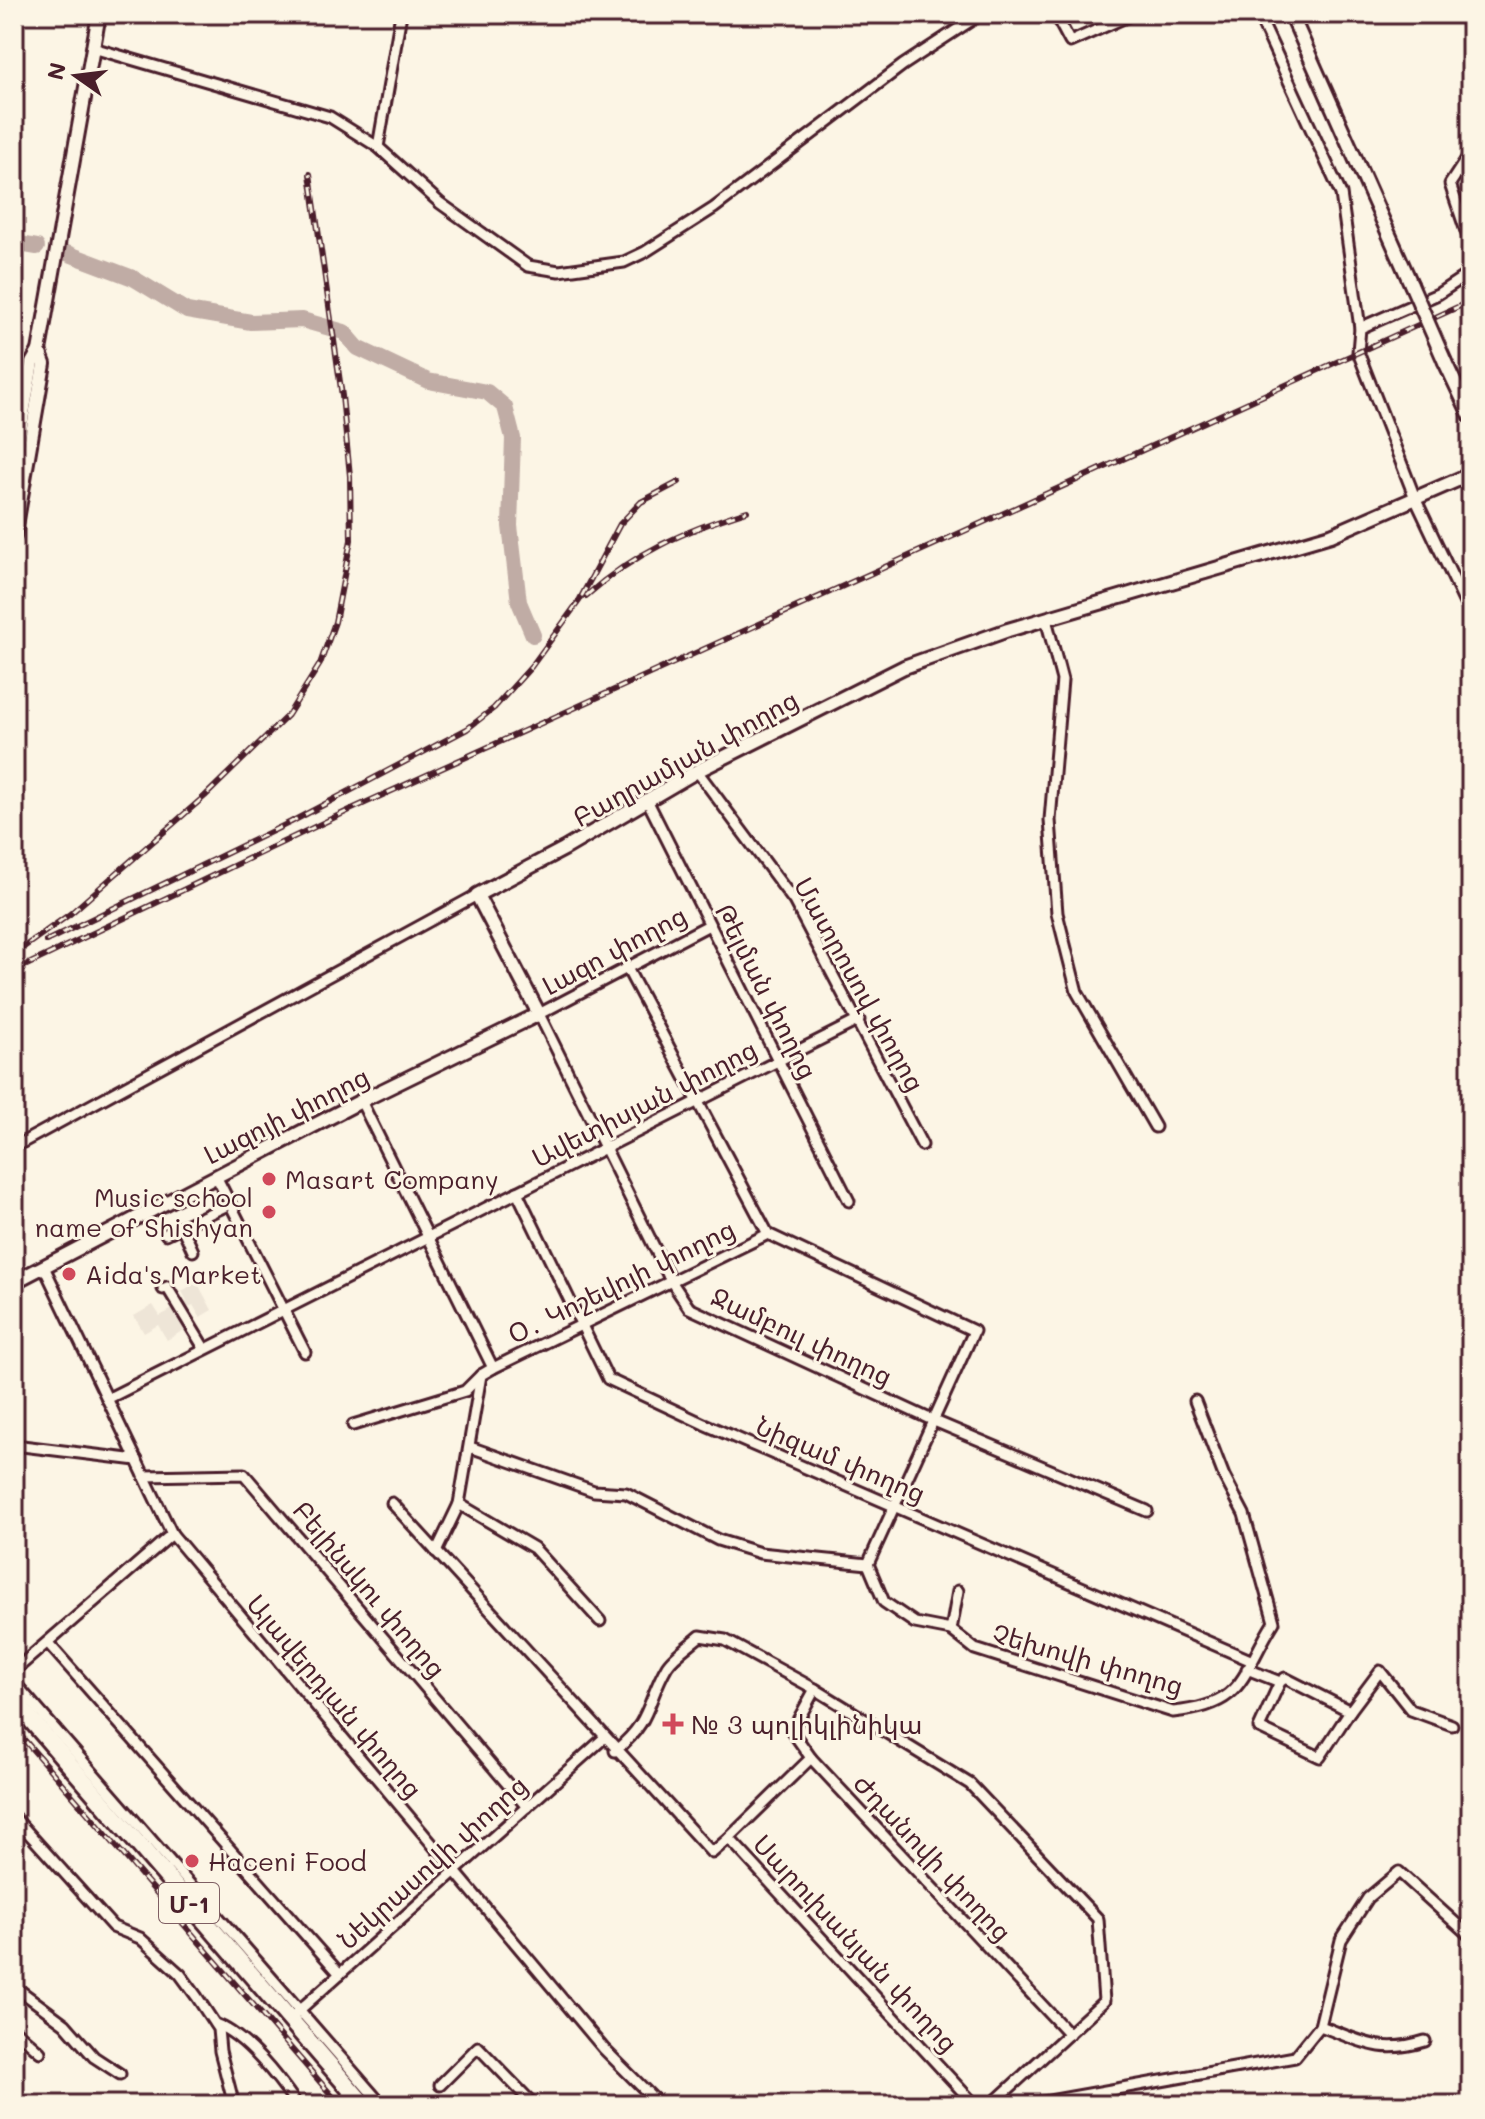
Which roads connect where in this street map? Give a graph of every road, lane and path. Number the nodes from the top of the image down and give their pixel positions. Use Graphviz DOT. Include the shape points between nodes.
graph roads {
  1 [pos="99,14"];
  2 [pos="401,14"];
  3 [pos="981,14"];
  4 [pos="1055,14"];
  5 [pos="1133,14"];
  6 [pos="1258,14"];
  7 [pos="1291,14"];
  8 [pos="93,48"];
  9 [pos="378,147"];
  10 [pos="1471,152"];
  11 [pos="1471,246"];
  12 [pos="1471,272"];
  13 [pos="1360,328"];
  14 [pos="39,351"];
  15 [pos="1471,417"];
  16 [pos="14,465"];
  17 [pos="1471,474"];
  18 [pos="1415,498"];
  19 [pos="14,537"];
  20 [pos="1471,616"];
  21 [pos="1046,619"];
  22 [pos="697,771"];
  23 [pos="647,800"];
  24 [pos="477,895"];
  25 [pos="709,925"];
  26 [pos="627,968"];
  27 [pos="539,1014"];
  28 [pos="859,1020"];
  29 [pos="778,1060"];
  30 [pos="361,1101"];
  31 [pos="698,1101"];
  32 [pos="1155,1127"];
  33 [pos="922,1145"];
  34 [pos="14,1147"];
  35 [pos="603,1148"];
  36 [pos="216,1176"];
  37 [pos="517,1192"];
  38 [pos="849,1201"];
  39 [pos="230,1204"];
  40 [pos="182,1227"];
  41 [pos="166,1234"];
  42 [pos="768,1234"];
  43 [pos="427,1237"];
  44 [pos="193,1251"];
  45 [pos="45,1269"];
  46 [pos="671,1281"];
  47 [pos="14,1282"];
  48 [pos="163,1289"];
  49 [pos="285,1309"];
  50 [pos="580,1328"];
  51 [pos="204,1348"];
  52 [pos="305,1352"];
  53 [pos="493,1368"];
  54 [pos="481,1375"];
  55 [pos="107,1399"];
  56 [pos="1195,1401"];
  57 [pos="932,1420"];
  58 [pos="353,1425"];
  59 [pos="14,1445"];
  60 [pos="470,1447"];
  61 [pos="137,1460"];
  62 [pos="144,1476"];
  63 [pos="392,1503"];
  64 [pos="459,1504"];
  65 [pos="894,1505"];
  66 [pos="1147,1511"];
  67 [pos="172,1534"];
  68 [pos="436,1552"];
  69 [pos="868,1564"];
  70 [pos="958,1591"];
  71 [pos="600,1621"];
  72 [pos="951,1630"];
  73 [pos="48,1643"];
  74 [pos="1248,1664"];
  75 [pos="14,1671"];
  76 [pos="14,1682"];
  77 [pos="1280,1682"];
  78 [pos="815,1689"];
  79 [pos="14,1700"];
  80 [pos="1350,1711"];
  81 [pos="1452,1725"];
  82 [pos="604,1738"];
  83 [pos="615,1751"];
  84 [pos="811,1758"];
  85 [pos="527,1807"];
  86 [pos="14,1817"];
  87 [pos="729,1838"];
  88 [pos="453,1873"];
  89 [pos="1471,1937"];
  90 [pos="340,1974"];
  91 [pos="14,1986"];
  92 [pos="295,2014"];
  93 [pos="215,2024"];
  94 [pos="1320,2026"];
  95 [pos="14,2029"];
  96 [pos="1069,2034"];
  97 [pos="1425,2041"];
  98 [pos="40,2052"];
  99 [pos="120,2074"];
  100 [pos="440,2085"];
  101 [pos="234,2105"];
  102 [pos="297,2105"];
  103 [pos="364,2105"];
  104 [pos="382,2105"];
  105 [pos="534,2105"];
  106 [pos="660,2105"];
  107 [pos="975,2105"];
  108 [pos="991,2105"];
  109 [pos="1027,2105"];
  1 -- 8 [label="street"];
  2 -- 9 [label="street"];
  3 -- 9 [label="street" via="903,65 714,208 624,262 559,271 528,266 440,203"];
  4 -- 5 [label="street" via="1070,42"];
  6 -- 13 [label="street" via="1341,194"];
  7 -- 15 [label="street, bridge"];
  8 -- 9 [label="street" via="330,117"];
  8 -- 14 [label="street"];
  10 -- 11 [label="street" via="1450,184"];
  12 -- 13 [label="street" via="1438,294"];
  13 -- 18 [label="street" via="1358,352"];
  14 -- 16 [label="street" via="32,363"];
  14 -- 19 [label="street" via="44,364"];
  17 -- 18 [label="street, Բաղրամյան փողոց"];
  18 -- 20 [label="street"];
  18 -- 21 [label="street, Բաղրամյան փողոց" via="1331,535"];
  21 -- 22 [label="street, Բաղրամյան փողոց" via="904,667"];
  21 -- 32 [label="street" via="1062,680 1050,820 1057,913 1077,992"];
  22 -- 23 [label="street, Բաղրամյան փողոց"];
  22 -- 28 [label="street, Մատրոսով փողոց" via="794,901"];
  23 -- 24 [label="street, Բաղրամյան փողոց"];
  23 -- 25 [label="street, Թելման փողոց"];
  24 -- 27 [label="street, Ջամբուլ փողոց"];
  24 -- 34 [label="street, Բաղրամյան փողոց"];
  25 -- 26 [label="street, Լազո փողոց"];
  25 -- 29 [label="street, Թելման փողոց"];
  26 -- 27 [label="street, Լազո փողոց"];
  26 -- 31 [label="street"];
  27 -- 30 [label="street, Լազոյի փողոց"];
  27 -- 35 [label="street, Ջամբուլ փողոց"];
  28 -- 29 [label="street, Ավետիսյան փողոց"];
  28 -- 33 [label="street, Մատրոսով փողոց"];
  29 -- 31 [label="street, Ավետիսյան փողոց"];
  29 -- 38 [label="street, Թելման փողոց"];
  30 -- 36 [label="street, Լազոյի փողոց"];
  30 -- 43 [label="street"];
  31 -- 35 [label="street, Ավետիսյան փողոց"];
  31 -- 42 [label="street"];
  35 -- 37 [label="street, Ավետիսյան փողոց"];
  35 -- 46 [label="street, Ջամբուլ փողոց"];
  36 -- 39 [label="street"];
  36 -- 45 [label="street, Լազոյի փողոց"];
  37 -- 43 [label="street, Ավետիսյան փողոց"];
  37 -- 50 [label="street, Նիզամ փողոց"];
  39 -- 40 [label="street"];
  39 -- 49 [label="street"];
  40 -- 41 [label="street"];
  40 -- 44 [label="street"];
  42 -- 46 [label="street, Օ․ Կոշեվոյի փողոց"];
  42 -- 57 [label="street" via="974,1331"];
  43 -- 49 [label="street, Ավետիսյան փողոց"];
  43 -- 53 [label="street"];
  45 -- 47 [label="street, Լազոյի փողոց"];
  45 -- 55 [label="street, Ալավերդյան փողոց"];
  46 -- 50 [label="street, Օ․ Կոշեվոյի փողոց"];
  46 -- 57 [label="street, Ջամբուլ փողոց" via="689,1308"];
  48 -- 51 [label="street" via="167,1287"];
  49 -- 51 [label="street, Ավետիսյան փողոց"];
  49 -- 52 [label="street"];
  50 -- 53 [label="street, Օ․ Կոշեվոյի փողոց"];
  50 -- 65 [label="street, Նիզամ փողոց" via="608,1379"];
  51 -- 55 [label="street, Ավետիսյան փողոց"];
  53 -- 54 [label="street, Օ․ Կոշեվոյի փողոց"];
  54 -- 58 [label="street" via="465,1391"];
  54 -- 60 [label="street"];
  55 -- 61 [label="street, Ալավերդյան փողոց"];
  56 -- 74 [label="street, Չեխովի փողոց" via="1244,1514 1274,1622"];
  57 -- 65 [label="street"];
  57 -- 66 [label="street, Ջամբուլ փողոց"];
  59 -- 61 [label="street"];
  60 -- 64 [label="street"];
  60 -- 69 [label="street" via="594,1491 626,1493 718,1540 760,1553"];
  61 -- 62 [label="street, Ալավերդյան փողոց"];
  62 -- 67 [label="street, Ալավերդյան փողոց"];
  62 -- 85 [label="street, Բելինսկու փողոց" via="244,1474"];
  63 -- 68 [label="street, Սարուխանյան փողոց"];
  64 -- 68 [label="street"];
  64 -- 71 [label="street" via="534,1548"];
  65 -- 69 [label="street"];
  65 -- 74 [label="street, Նիզամ փողոց"];
  67 -- 73 [label="street"];
  67 -- 88 [label="street, Ալավերդյան փողոց"];
  68 -- 82 [label="street, Սարուխանյան փողոց"];
  69 -- 72 [label="street, Չեխովի փողոց" via="884,1602 915,1623"];
  70 -- 72 [label="street"];
  72 -- 74 [label="street, Չեխովի փողոց" via="975,1649 1173,1712 1206,1708 1239,1689"];
  73 -- 75 [label="street"];
  73 -- 90 [label="street"];
  74 -- 77 [label="street, Նիզամ փողոց"];
  76 -- 92 [label="street"];
  77 -- 80 [label="street, Նիզամ փողոց" via="1285,1678"];
  77 -- 80 [label="street" via="1259,1728 1320,1757"];
  78 -- 83 [label="street" via="725,1640 700,1636 668,1665 640,1726"];
  78 -- 84 [label="street, Ժդանովի փողոց" via="792,1731"];
  78 -- 96 [label="street" via="970,1784 1098,1919 1104,2001"];
  79 -- 92 [label="highway, Մ-1"];
  80 -- 81 [label="street" via="1380,1671 1411,1710"];
  82 -- 83 [label="street, Սարուխանյան փողոց"];
  82 -- 85 [label="street, Նեկրասովի փողոց"];
  83 -- 87 [label="street, Սարուխանյան փողոց" via="712,1853"];
  84 -- 87 [label="street"];
  84 -- 96 [label="street, Ժդանովի փողոց"];
  85 -- 88 [label="street, Նեկրասովի փողոց"];
  86 -- 93 [label="street" via="113,1927 140,1938 180,1974"];
  87 -- 107 [label="street, Սարուխանյան փողոց"];
  88 -- 90 [label="street, Նեկրասովի փողոց"];
  88 -- 106 [label="street, Ալավերդյան փողոց" via="604,2049"];
  89 -- 94 [label="street" via="1399,1872 1368,1898 1341,1940"];
  90 -- 92 [label="street, Նեկրասովի փողոց"];
  91 -- 99 [label="street"];
  92 -- 103 [label="highway, Մ-1"];
  92 -- 104 [label="street"];
  93 -- 101 [label="street"];
  93 -- 102 [label="street" via="261,2060"];
  94 -- 97 [label="street" via="1368,2046 1399,2049"];
  94 -- 109 [label="street" via="1295,2057"];
  95 -- 98 [label="street"];
  96 -- 108 [label="street"];
  100 -- 105 [label="street" via="478,2047"];
}
